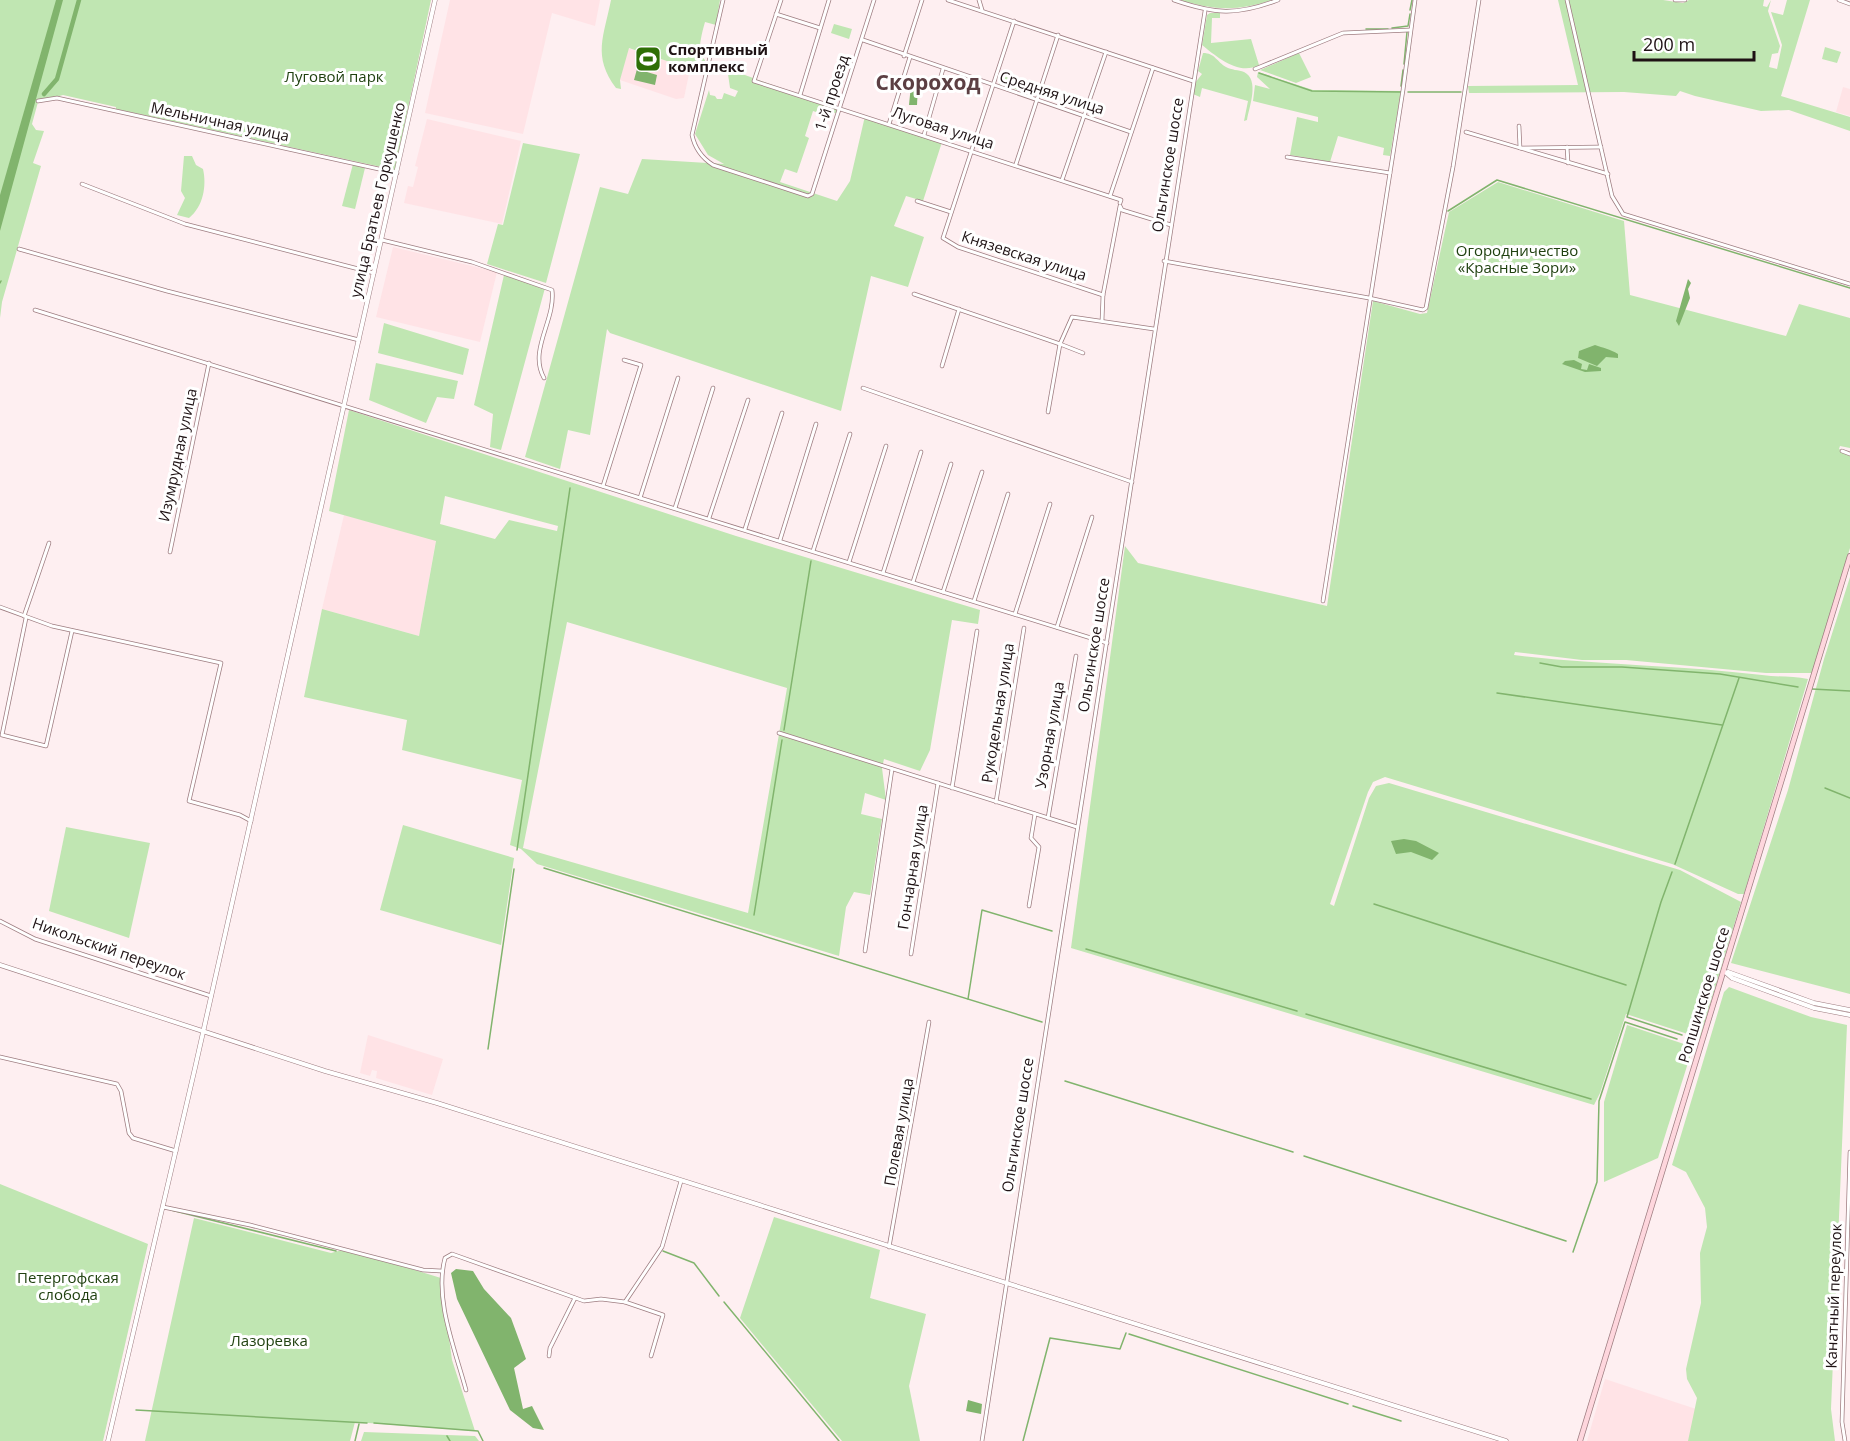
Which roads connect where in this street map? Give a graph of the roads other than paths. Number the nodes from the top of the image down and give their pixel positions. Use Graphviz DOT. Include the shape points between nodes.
graph roads {
  1 [pos="435,0"];
  2 [pos="723,0"];
  3 [pos="781,0"];
  4 [pos="829,0"];
  5 [pos="874,0"];
  6 [pos="921,0"];
  7 [pos="948,0"];
  8 [pos="979,0"];
  9 [pos="1174,0"];
  10 [pos="1278,0"];
  11 [pos="1415,0"];
  12 [pos="1479,0"];
  13 [pos="1567,0"];
  14 [pos="1675,0"];
  15 [pos="1685,0"];
  16 [pos="1839,0"];
  17 [pos="957,1"];
  18 [pos="1850,4"];
  19 [pos="983,11"];
  20 [pos="1205,11"];
  21 [pos="776,14"];
  22 [pos="1014,21"];
  23 [pos="820,28"];
  24 [pos="1410,30"];
  25 [pos="1058,35"];
  26 [pos="863,40"];
  27 [pos="1106,52"];
  28 [pos="904,56"];
  29 [pos="910,57"];
  30 [pos="1153,68"];
  31 [pos="943,69"];
  32 [pos="1255,69"];
  33 [pos="1193,81"];
  34 [pos="994,86"];
  35 [pos="800,95"];
  36 [pos="38,100"];
  37 [pos="1038,100"];
  38 [pos="839,108"];
  39 [pos="1084,116"];
  40 [pos="889,124"];
  41 [pos="1519,126"];
  42 [pos="1131,132"];
  43 [pos="1466,132"];
  44 [pos="924,135"];
  45 [pos="1568,147"];
  46 [pos="1601,147"];
  47 [pos="1520,148"];
  48 [pos="972,150"];
  49 [pos="1287,157"];
  50 [pos="1568,163"];
  51 [pos="1016,165"];
  52 [pos="396,173"];
  53 [pos="1390,173"];
  54 [pos="1608,174"];
  55 [pos="1062,180"];
  56 [pos="82,184"];
  57 [pos="1110,196"];
  58 [pos="918,201"];
  59 [pos="1120,205"];
  60 [pos="951,212"];
  61 [pos="1171,225"];
  62 [pos="382,240"];
  63 [pos="19,249"];
  64 [pos="1164,261"];
  65 [pos="374,273"];
  66 [pos="1850,284"];
  67 [pos="914,294"];
  68 [pos="1103,295"];
  69 [pos="1369,298"];
  70 [pos="959,309"];
  71 [pos="35,310"];
  72 [pos="1102,321"];
  73 [pos="1154,329"];
  74 [pos="359,340"];
  75 [pos="1060,344"];
  76 [pos="1083,353"];
  77 [pos="624,360"];
  78 [pos="209,363"];
  79 [pos="942,366"];
  80 [pos="544,378"];
  81 [pos="678,378"];
  82 [pos="713,388"];
  83 [pos="863,388"];
  84 [pos="748,400"];
  85 [pos="344,406"];
  86 [pos="782,412"];
  87 [pos="1048,412"];
  88 [pos="816,424"];
  89 [pos="850,434"];
  90 [pos="886,446"];
  91 [pos="1842,451"];
  92 [pos="921,452"];
  93 [pos="1850,454"];
  94 [pos="951,465"];
  95 [pos="982,472"];
  96 [pos="1132,482"];
  97 [pos="603,487"];
  98 [pos="1008,494"];
  99 [pos="640,498"];
  100 [pos="1050,504"];
  101 [pos="675,508"];
  102 [pos="1092,517"];
  103 [pos="709,518"];
  104 [pos="745,529"];
  105 [pos="780,540"];
  106 [pos="49,543"];
  107 [pos="813,551"];
  108 [pos="170,552"];
  109 [pos="1850,556"];
  110 [pos="848,562"];
  111 [pos="883,573"];
  112 [pos="913,582"];
  113 [pos="944,592"];
  114 [pos="974,601"];
  115 [pos="1323,601"];
  116 [pos="0,607"];
  117 [pos="1015,614"];
  118 [pos="25,617"];
  119 [pos="1056,627"];
  120 [pos="1024,628"];
  121 [pos="72,631"];
  122 [pos="977,631"];
  123 [pos="1107,643"];
  124 [pos="1076,656"];
  125 [pos="779,733"];
  126 [pos="892,769"];
  127 [pos="938,783"];
  128 [pos="952,788"];
  129 [pos="996,802"];
  130 [pos="1035,814"];
  131 [pos="1048,818"];
  132 [pos="251,821"];
  133 [pos="1077,828"];
  134 [pos="1029,906"];
  135 [pos="0,921"];
  136 [pos="865,951"];
  137 [pos="911,954"];
  138 [pos="0,965"];
  139 [pos="1724,971"];
  140 [pos="211,996"];
  141 [pos="1850,1010"];
  142 [pos="1850,1016"];
  143 [pos="929,1022"];
  144 [pos="203,1030"];
  145 [pos="0,1057"];
  146 [pos="176,1151"];
  147 [pos="1850,1152"];
  148 [pos="681,1181"];
  149 [pos="163,1207"];
  150 [pos="889,1247"];
  151 [pos="442,1271"];
  152 [pos="1005,1282"];
  153 [pos="575,1299"];
  154 [pos="625,1302"];
  155 [pos="549,1356"];
  156 [pos="651,1356"];
  157 [pos="466,1390"];
  158 [pos="108,1441"];
  159 [pos="982,1441"];
  160 [pos="1506,1441"];
  161 [pos="1580,1441"];
  162 [pos="1845,1441"];
  1 -- 52 [label="street, улица Братьев Горкушенко"];
  2 -- 38 [label="street, 1-й проезд" via="692,135 704,159 808,196 812,194"];
  3 -- 21 [label="street"];
  4 -- 23 [label="street"];
  5 -- 26 [label="street, 1-й проезд"];
  6 -- 28 [label="street"];
  7 -- 17 [label="street"];
  8 -- 19 [label="street"];
  9 -- 20 [label="street"];
  10 -- 20 [label="street" via="1250,9"];
  11 -- 24 [label="street"];
  12 -- 69 [label="street" via="1426,308 1419,311"];
  13 -- 46 [label="street"];
  14 -- 15 [label="street"];
  16 -- 18 [label="street"];
  17 -- 19 [label="street"];
  19 -- 22 [label="street"];
  20 -- 33 [label="street, Ольгинское шоссе"];
  21 -- 23 [label="street"];
  21 -- 35 [label="street, Луговая улица" via="754,81"];
  22 -- 25 [label="street"];
  22 -- 34 [label="street"];
  23 -- 35 [label="street"];
  24 -- 32 [label="street" via="1342,33"];
  24 -- 53 [label="street"];
  25 -- 27 [label="street"];
  25 -- 37 [label="street"];
  26 -- 28 [label="street, Средняя улица"];
  26 -- 38 [label="street, 1-й проезд"];
  27 -- 30 [label="street"];
  27 -- 39 [label="street"];
  28 -- 29 [label="street, Средняя улица"];
  29 -- 31 [label="street, Средняя улица"];
  29 -- 40 [label="street"];
  30 -- 33 [label="street"];
  30 -- 42 [label="street"];
  31 -- 34 [label="street, Средняя улица"];
  31 -- 44 [label="street"];
  33 -- 61 [label="street, Ольгинское шоссе"];
  34 -- 37 [label="street, Средняя улица"];
  34 -- 48 [label="street"];
  35 -- 38 [label="street, Луговая улица"];
  36 -- 52 [label="street, Мельничная улица" via="57,98"];
  37 -- 39 [label="street, Средняя улица"];
  37 -- 51 [label="street"];
  38 -- 40 [label="street, Луговая улица"];
  39 -- 42 [label="street, Средняя улица"];
  39 -- 55 [label="street"];
  40 -- 44 [label="street, Луговая улица"];
  41 -- 47 [label="street"];
  42 -- 57 [label="street"];
  43 -- 47 [label="street"];
  44 -- 48 [label="street, Луговая улица"];
  45 -- 46 [label="street"];
  45 -- 47 [label="street"];
  45 -- 50 [label="street"];
  46 -- 54 [label="street"];
  47 -- 50 [label="street"];
  48 -- 51 [label="street, Луговая улица"];
  48 -- 60 [label="street"];
  49 -- 53 [label="street"];
  50 -- 54 [label="street"];
  51 -- 55 [label="street, Луговая улица"];
  52 -- 62 [label="street, улица Братьев Горкушенко"];
  53 -- 69 [label="street"];
  54 -- 66 [label="street" via="1615,205 1623,214"];
  55 -- 57 [label="street, Луговая улица"];
  56 -- 65 [label="street" via="185,224"];
  57 -- 59 [label="street, Луговая улица" via="1121,200"];
  58 -- 60 [label="street"];
  59 -- 61 [label="street, Луговая улица" via="1122,210"];
  59 -- 68 [label="street"];
  60 -- 68 [label="street, Князевская улица" via="944,234 946,241"];
  61 -- 64 [label="street, Ольгинское шоссе"];
  62 -- 65 [label="street, улица Братьев Горкушенко"];
  62 -- 80 [label="street" via="472,262 552,290 537,360"];
  63 -- 74 [label="street"];
  64 -- 69 [label="street"];
  64 -- 73 [label="street, Ольгинское шоссе"];
  65 -- 74 [label="street, улица Братьев Горкушенко"];
  67 -- 70 [label="street"];
  68 -- 72 [label="street"];
  69 -- 115 [label="street"];
  70 -- 75 [label="street"];
  70 -- 79 [label="street"];
  71 -- 78 [label="street"];
  72 -- 73 [label="street"];
  72 -- 75 [label="street" via="1072,317"];
  73 -- 96 [label="street, Ольгинское шоссе"];
  74 -- 85 [label="street, улица Братьев Горкушенко"];
  75 -- 76 [label="street"];
  75 -- 87 [label="street"];
  77 -- 97 [label="street" via="641,365"];
  78 -- 85 [label="street"];
  78 -- 108 [label="street, Изумрудная улица"];
  81 -- 99 [label="street"];
  82 -- 101 [label="street"];
  83 -- 96 [label="street"];
  84 -- 103 [label="street"];
  85 -- 97 [label="street"];
  85 -- 132 [label="street, улица Братьев Горкушенко"];
  86 -- 104 [label="street"];
  88 -- 105 [label="street"];
  89 -- 107 [label="street"];
  90 -- 110 [label="street"];
  91 -- 93 [label="street"];
  92 -- 111 [label="street"];
  94 -- 112 [label="street"];
  95 -- 113 [label="street"];
  96 -- 123 [label="street, Ольгинское шоссе"];
  97 -- 99 [label="street"];
  98 -- 114 [label="street"];
  99 -- 101 [label="street"];
  100 -- 117 [label="street"];
  101 -- 103 [label="street"];
  102 -- 119 [label="street"];
  103 -- 104 [label="street"];
  104 -- 105 [label="street"];
  105 -- 107 [label="street"];
  106 -- 118 [label="street"];
  107 -- 110 [label="street"];
  109 -- 139 [label="main road, Ропшинское шоссе"];
  110 -- 111 [label="street"];
  111 -- 112 [label="street"];
  112 -- 113 [label="street"];
  113 -- 114 [label="street"];
  114 -- 117 [label="street"];
  116 -- 118 [label="street"];
  117 -- 119 [label="street"];
  118 -- 121 [label="street"];
  118 -- 121 [label="street" via="2,735 46,746"];
  119 -- 123 [label="street"];
  120 -- 129 [label="street, Рукодельная улица"];
  121 -- 132 [label="street" via="220,663 189,801"];
  122 -- 128 [label="street"];
  123 -- 133 [label="street, Ольгинское шоссе"];
  124 -- 131 [label="street, Узорная улица"];
  125 -- 126 [label="street"];
  126 -- 127 [label="street"];
  126 -- 136 [label="street"];
  127 -- 128 [label="street"];
  127 -- 137 [label="street, Гончарная улица"];
  128 -- 129 [label="street"];
  129 -- 130 [label="street"];
  130 -- 131 [label="street"];
  130 -- 134 [label="street" via="1031,838 1039,847"];
  131 -- 133 [label="street"];
  132 -- 140 [label="street, улица Братьев Горкушенко"];
  133 -- 152 [label="street, Ольгинское шоссе"];
  135 -- 140 [label="street, Никольский переулок" via="35,939"];
  138 -- 144 [label="street"];
  139 -- 141 [label="street" via="1814,1003"];
  139 -- 142 [label="street" via="1732,978 1814,1008"];
  139 -- 161 [label="main road, Ропшинское шоссе"];
  140 -- 144 [label="street, улица Братьев Горкушенко"];
  143 -- 150 [label="street, Полевая улица"];
  144 -- 146 [label="street, улица Братьев Горкушенко"];
  144 -- 148 [label="street"];
  145 -- 146 [label="street" via="117,1084 133,1138"];
  146 -- 149 [label="street, улица Братьев Горкушенко"];
  147 -- 162 [label="street, Канатный переулок" via="1842,1422"];
  148 -- 150 [label="street"];
  148 -- 154 [label="street" via="662,1247"];
  149 -- 151 [label="street" via="423,1270"];
  149 -- 158 [label="street, улица Братьев Горкушенко"];
  150 -- 152 [label="street"];
  151 -- 153 [label="street" via="446,1258 452,1254"];
  151 -- 157 [label="street" via="450,1329"];
  152 -- 159 [label="street, Ольгинское шоссе"];
  152 -- 160 [label="street"];
  153 -- 154 [label="street"];
  153 -- 155 [label="street"];
  154 -- 156 [label="street" via="663,1315"];
}
